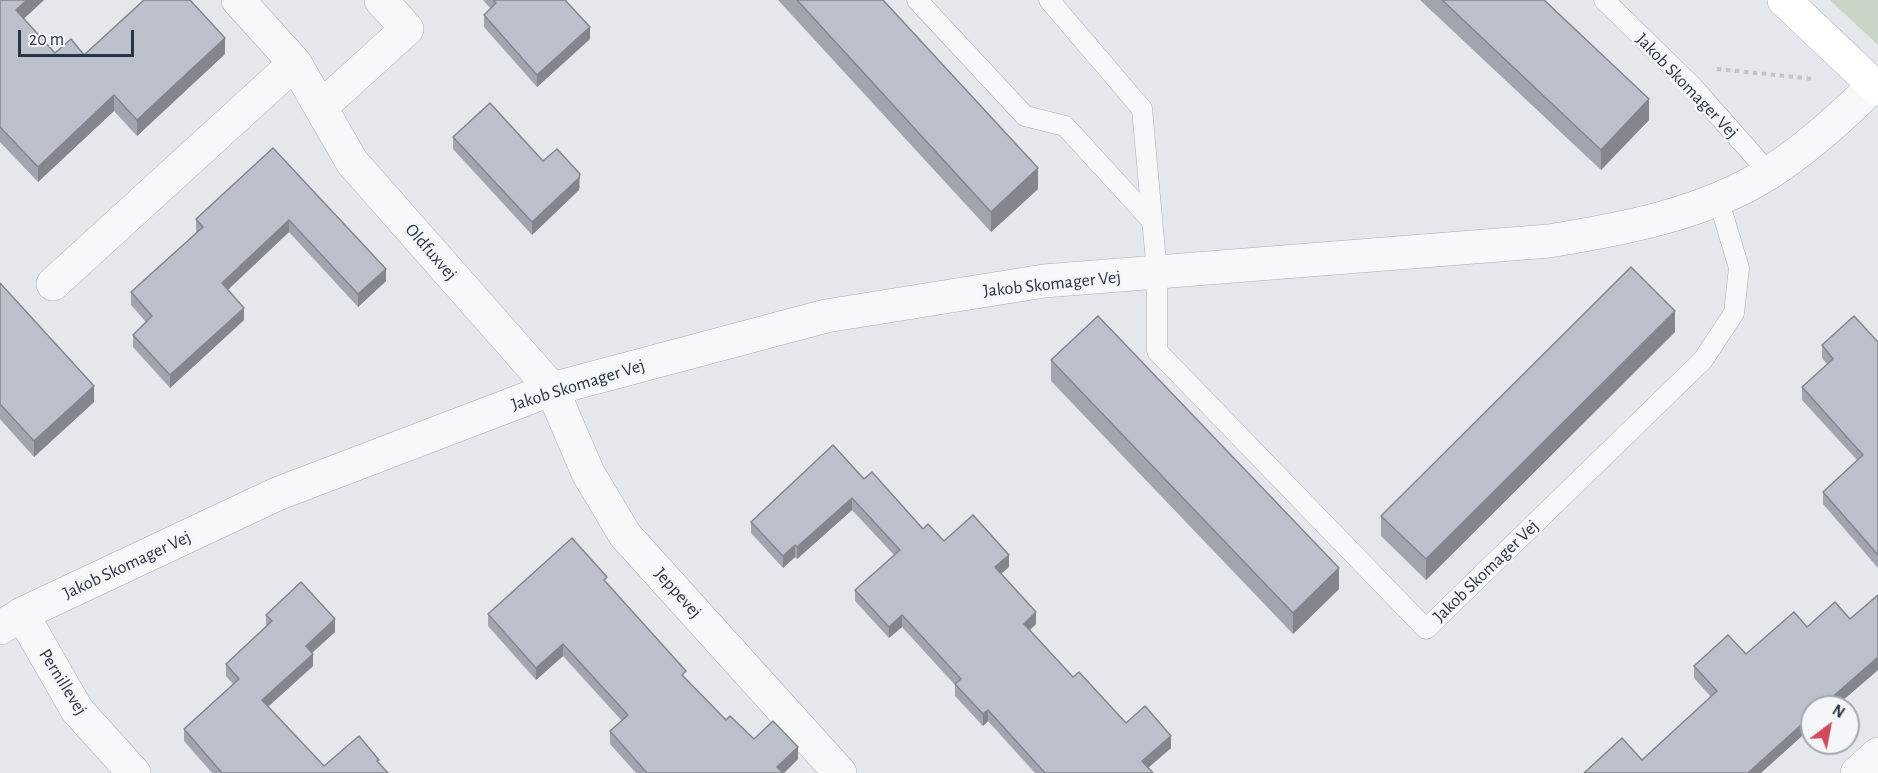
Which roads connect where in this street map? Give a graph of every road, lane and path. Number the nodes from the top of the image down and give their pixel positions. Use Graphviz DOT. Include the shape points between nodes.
graph roads {
  1 [pos="238,0"];
  2 [pos="381,0"];
  3 [pos="917,0"];
  4 [pos="1048,0"];
  5 [pos="1604,0"];
  6 [pos="1784,0"];
  7 [pos="296,63"];
  8 [pos="1708,68"];
  9 [pos="1819,80"];
  10 [pos="1876,87"];
  11 [pos="321,107"];
  12 [pos="1769,173"];
  13 [pos="1718,198"];
  14 [pos="1152,221"];
  15 [pos="1157,273"];
  16 [pos="53,284"];
  17 [pos="552,389"];
  18 [pos="11,621"];
  19 [pos="1878,754"];
  20 [pos="134,773"];
  21 [pos="840,773"];
  22 [pos="1857,773"];
  1 -- 7 [label="street, Oldfuxvej"];
  2 -- 11 [label="street" via="407,29"];
  3 -- 14 [label="lane" via="1024,116 1065,126"];
  4 -- 14 [label="lane, Jakob Skomager Vej" via="1142,109"];
  5 -- 12 [label="lane, Jakob Skomager Vej" via="1693,87"];
  6 -- 10 [label="street"];
  7 -- 11 [label="street, Oldfuxvej"];
  7 -- 16 [label="street"];
  8 -- 9 [label="path"];
  10 -- 12 [label="street, Jakob Skomager Vej" via="1832,127"];
  11 -- 17 [label="street, Oldfuxvej" via="352,162"];
  12 -- 13 [label="street, Jakob Skomager Vej"];
  13 -- 15 [label="street, Jakob Skomager Vej" via="1624,229 1549,241"];
  13 -- 15 [label="lane, Jakob Skomager Vej" via="1739,268 1734,313 1703,360 1426,629 1157,351"];
  14 -- 15 [label="lane, Jakob Skomager Vej"];
  15 -- 17 [label="street, Jakob Skomager Vej" via="1044,281 826,316"];
  17 -- 18 [label="street, Jakob Skomager Vej" via="277,494"];
  17 -- 21 [label="street, Jeppevej" via="588,473 625,535"];
  18 -- 20 [label="street, Pernillevej" via="77,710"];
  19 -- 22 [label="street"];
}
